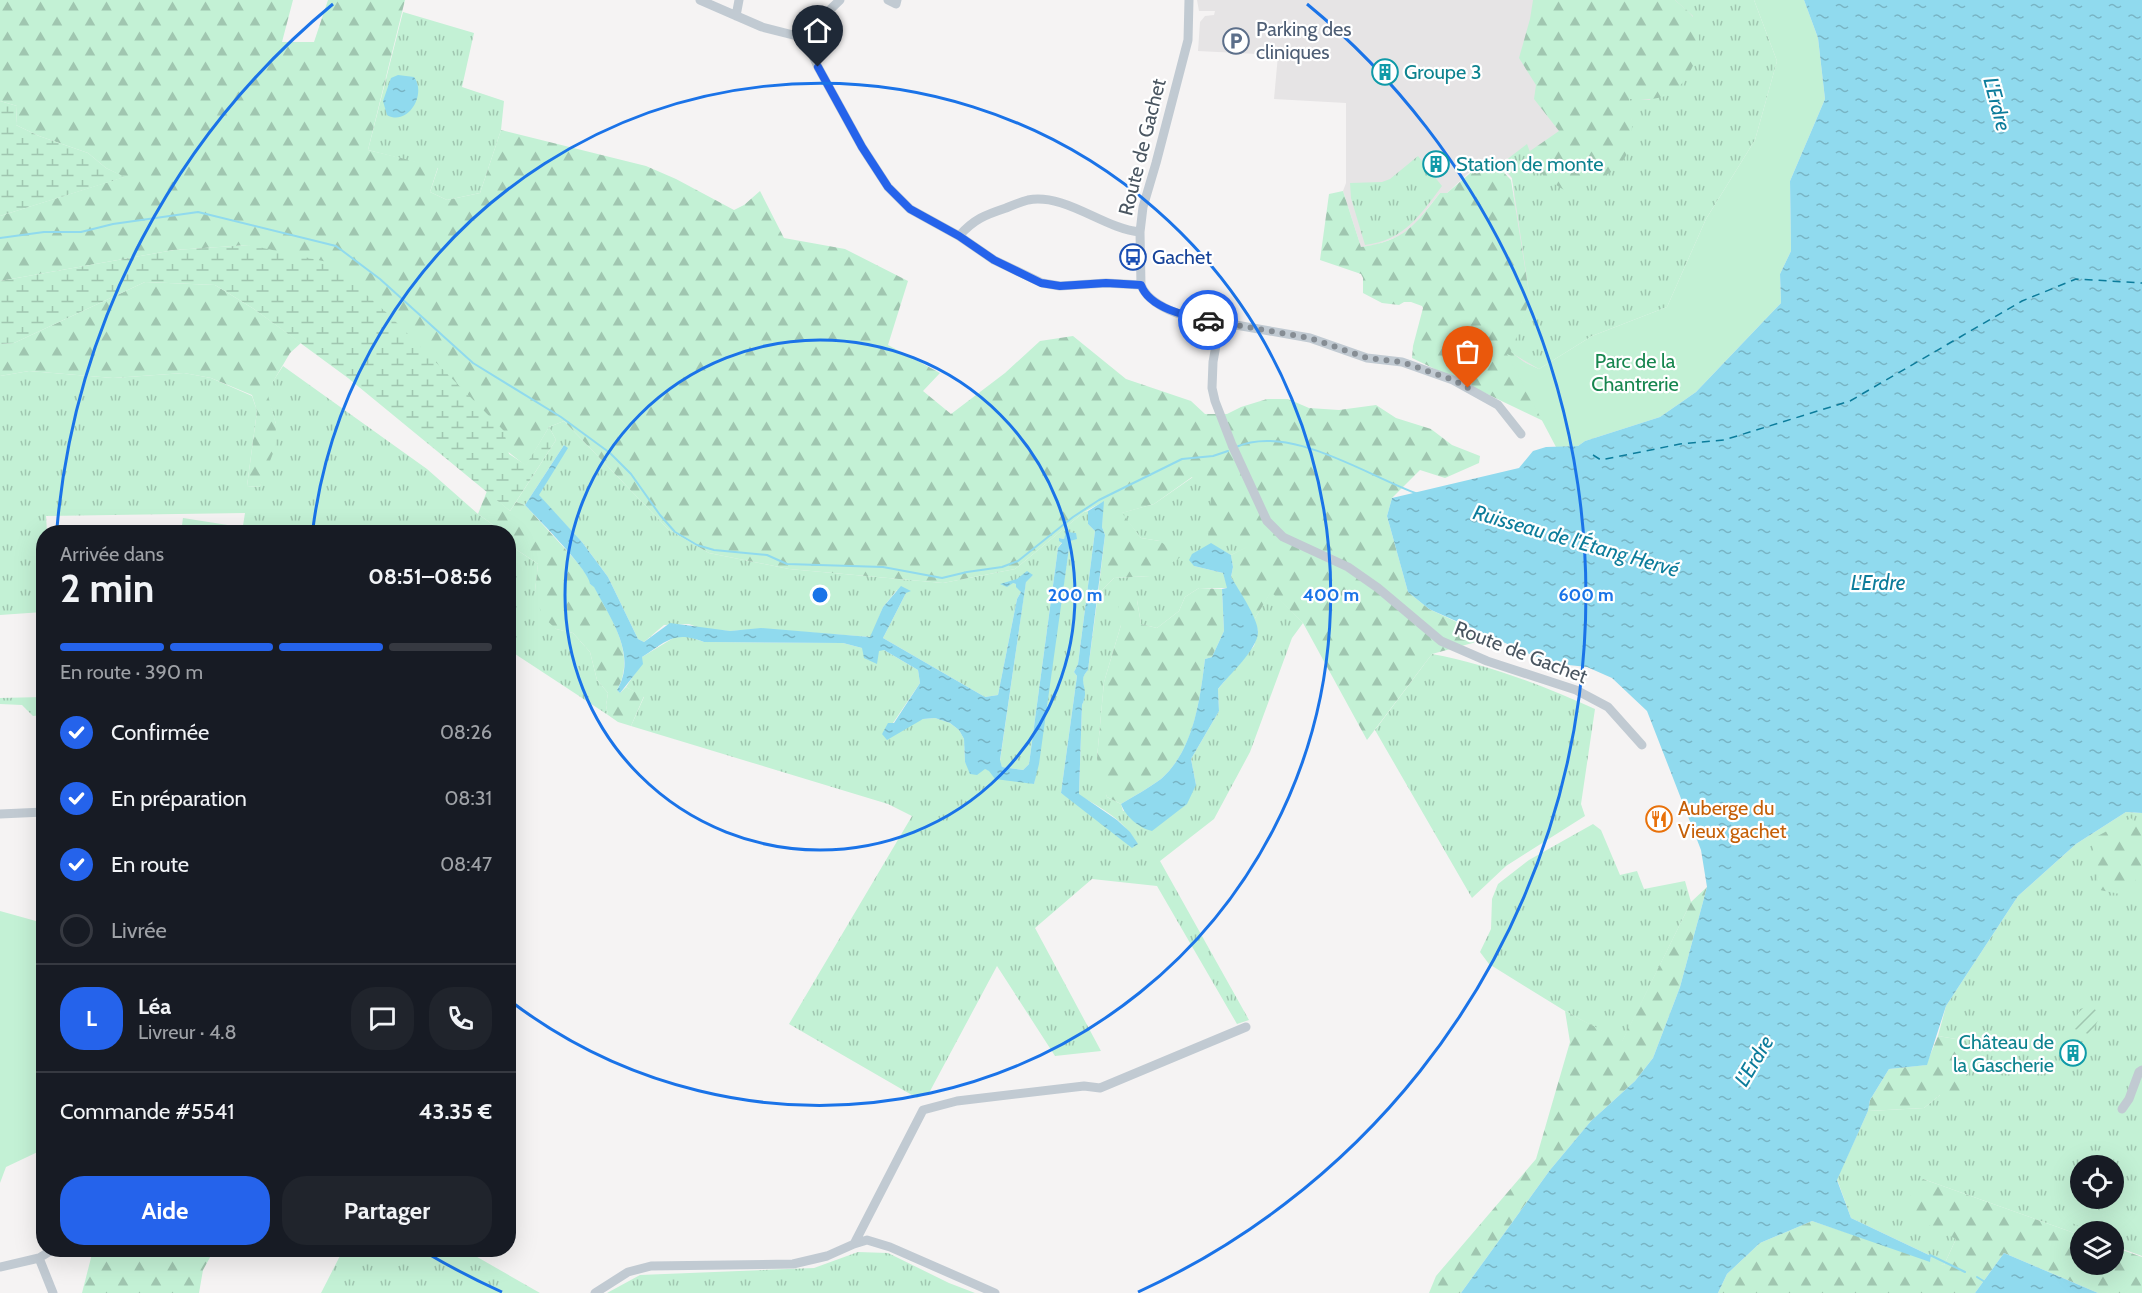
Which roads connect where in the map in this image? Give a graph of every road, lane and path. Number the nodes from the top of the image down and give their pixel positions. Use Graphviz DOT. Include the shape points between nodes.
graph roads {
  1 [pos="700,0"];
  2 [pos="739,0"];
  3 [pos="840,0"];
  4 [pos="888,0"];
  5 [pos="897,0"];
  6 [pos="1189,0"];
  7 [pos="736,16"];
  8 [pos="806,38"];
  9 [pos="1140,232"];
  10 [pos="959,236"];
  11 [pos="1141,285"];
  12 [pos="1220,323"];
  13 [pos="1521,434"];
  14 [pos="1642,745"];
  15 [pos="36,812"];
  16 [pos="0,814"];
  17 [pos="1246,1027"];
  18 [pos="2142,1070"];
  19 [pos="2122,1109"];
  20 [pos="854,1244"];
  21 [pos="39,1258"];
  22 [pos="0,1267"];
  23 [pos="53,1293"];
  24 [pos="595,1293"];
  25 [pos="995,1293"];
  1 -- 7 [label="street"];
  2 -- 7 [label="street"];
  3 -- 8 [label="street"];
  4 -- 5 [label="street" via="896,4"];
  6 -- 9 [label="street, Route de Gachet" via="1188,40 1143,207"];
  7 -- 8 [label="street"];
  8 -- 10 [label="street" via="862,147 888,187 910,209"];
  9 -- 10 [label="street" via="1123,229 1068,205 1029,200 971,223"];
  9 -- 11 [label="street, Route de Gachet"];
  10 -- 11 [label="street" via="1002,265 1041,283"];
  11 -- 12 [label="street" via="1147,295 1175,313"];
  12 -- 13 [label="street" via="1310,338 1367,358 1402,362 1443,376 1498,405"];
  12 -- 14 [label="street, Route de Gachet" via="1212,388 1233,448 1267,521 1283,537 1348,567 1441,641 1495,664 1576,690 1608,707"];
  15 -- 16 [label="street"];
  17 -- 20 [label="street" via="1100,1088 1084,1086 957,1101 923,1110"];
  18 -- 19 [label="street"];
  20 -- 24 [label="street" via="793,1264 651,1266 627,1272"];
  20 -- 25 [label="street" via="867,1240 890,1247"];
  21 -- 22 [label="street"];
  21 -- 23 [label="street"];
}
